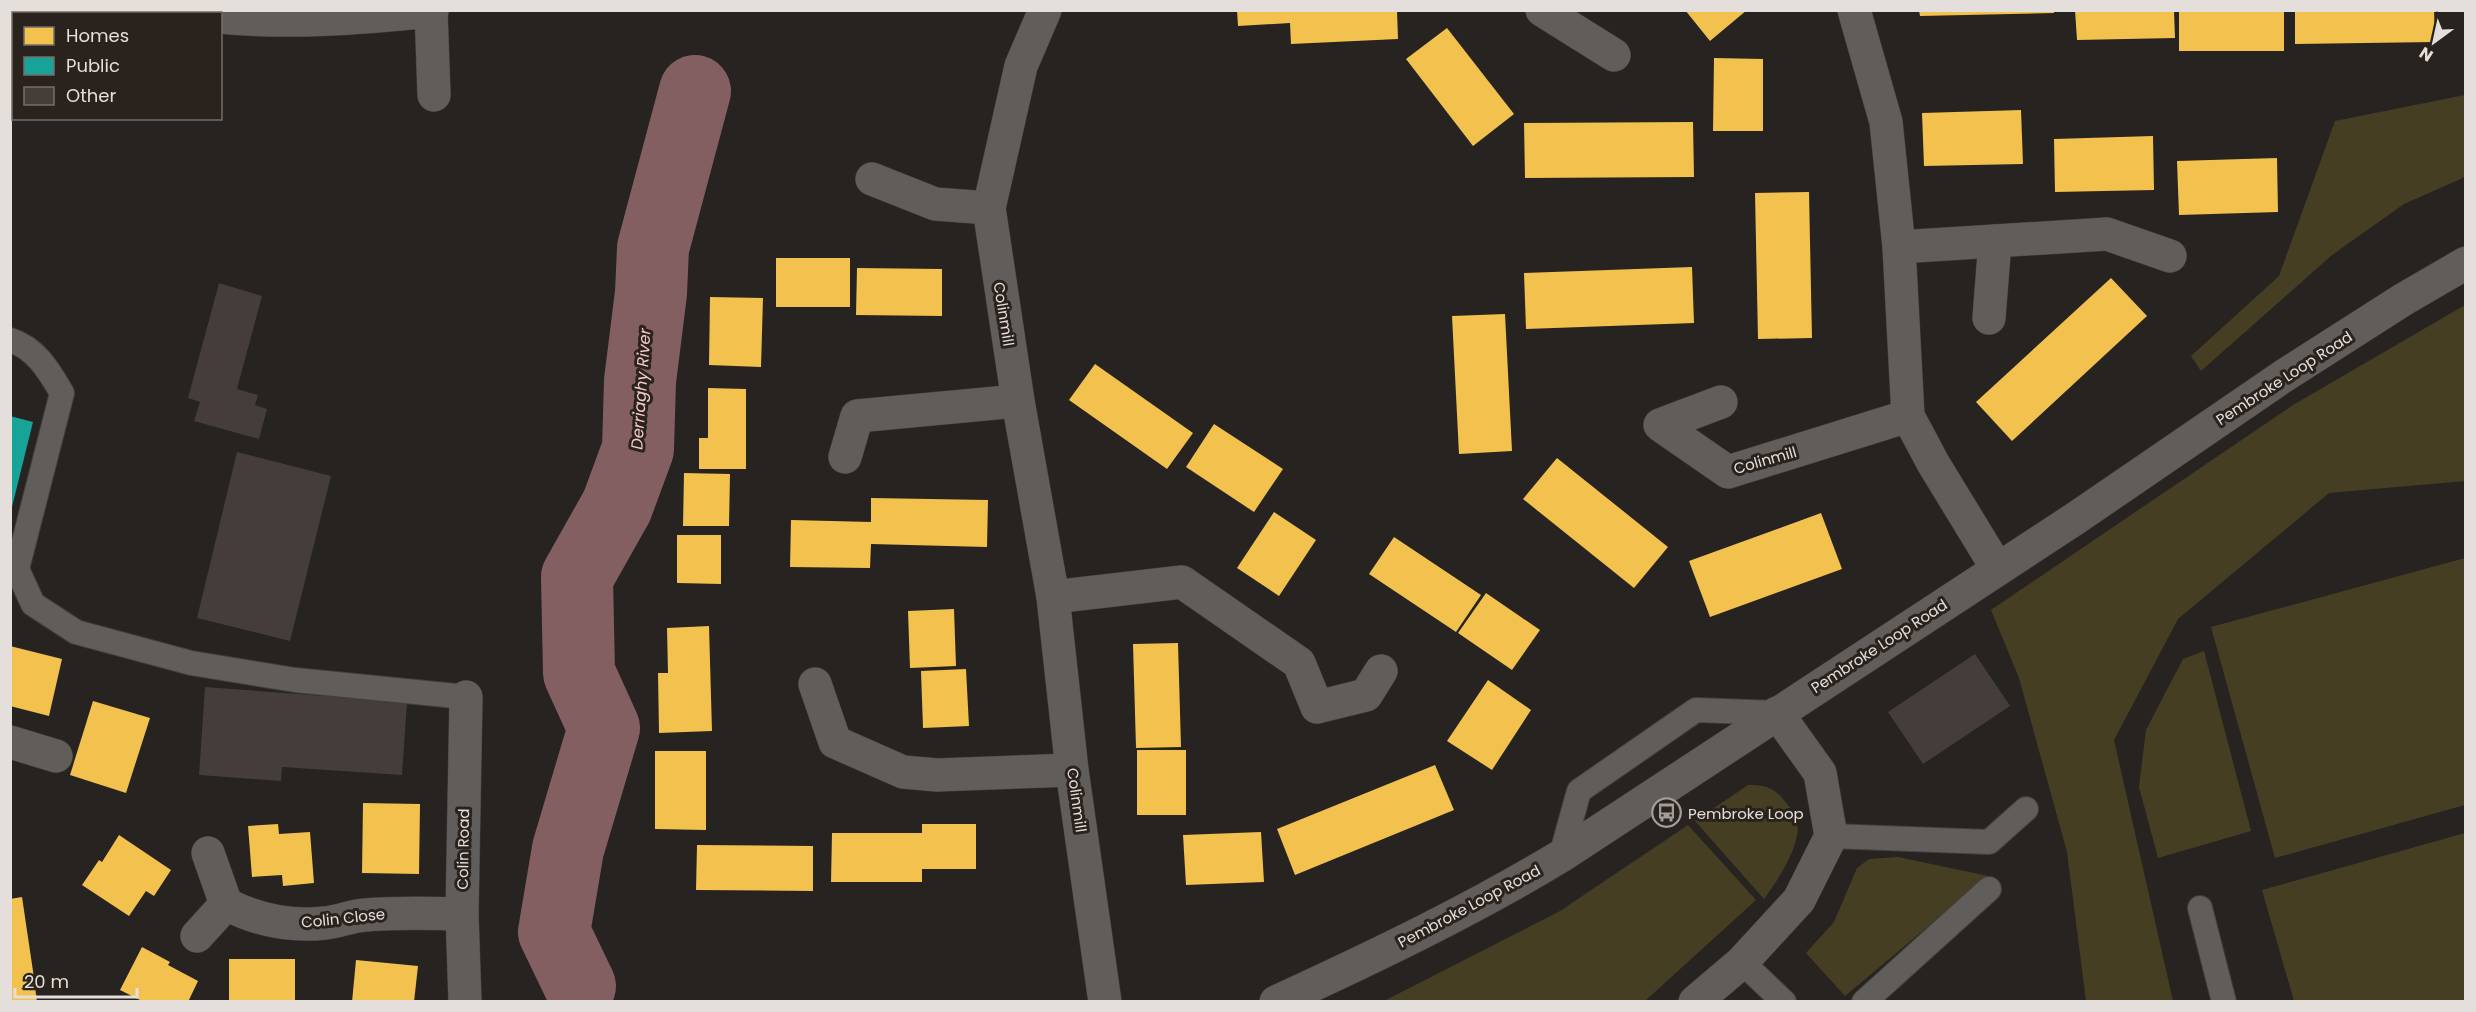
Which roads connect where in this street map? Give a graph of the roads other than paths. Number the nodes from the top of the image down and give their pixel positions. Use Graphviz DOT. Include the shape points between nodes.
graph roads {
  1 [pos="1045,10"];
  2 [pos="1542,10"];
  3 [pos="1854,10"];
  4 [pos="431,11"];
  5 [pos="222,17"];
  6 [pos="1614,56"];
  7 [pos="434,95"];
  8 [pos="872,179"];
  9 [pos="989,208"];
  10 [pos="1995,241"];
  11 [pos="1899,247"];
  12 [pos="2170,256"];
  13 [pos="2466,263"];
  14 [pos="1989,318"];
  15 [pos="10,340"];
  16 [pos="1018,401"];
  17 [pos="1721,402"];
  18 [pos="1908,416"];
  19 [pos="845,457"];
  20 [pos="1997,568"];
  21 [pos="1053,597"];
  22 [pos="1381,671"];
  23 [pos="814,684"];
  24 [pos="466,697"];
  25 [pos="1777,713"];
  26 [pos="10,742"];
  27 [pos="56,756"];
  28 [pos="1072,770"];
  29 [pos="2026,809"];
  30 [pos="1832,836"];
  31 [pos="207,853"];
  32 [pos="1562,856"];
  33 [pos="1989,889"];
  34 [pos="226,904"];
  35 [pos="2200,908"];
  36 [pos="462,914"];
  37 [pos="197,936"];
  38 [pos="1742,962"];
  39 [pos="465,1002"];
  40 [pos="1105,1002"];
  41 [pos="1276,1002"];
  42 [pos="1695,1002"];
  43 [pos="1784,1002"];
  44 [pos="1864,1002"];
  45 [pos="2224,1002"];
  1 -- 9 [label="street, Colinmill" via="1021,66"];
  2 -- 6 [label="street"];
  3 -- 11 [label="street" via="1886,122"];
  4 -- 5 [label="street" via="334,20"];
  4 -- 7 [label="street"];
  8 -- 9 [label="street" via="934,204"];
  9 -- 16 [label="street, Colinmill"];
  10 -- 11 [label="street"];
  10 -- 12 [label="street" via="2107,234"];
  10 -- 14 [label="street"];
  11 -- 18 [label="street"];
  13 -- 20 [label="street, Pembroke Loop Road" via="2282,377"];
  15 -- 24 [label="lane" via="42,361 62,393 17,569 33,604 76,632 190,663 295,680"];
  16 -- 19 [label="street" via="857,416"];
  16 -- 21 [label="street, Colinmill"];
  17 -- 18 [label="street, Colinmill" via="1660,425 1728,472"];
  18 -- 20 [label="street"];
  20 -- 25 [label="street, Pembroke Loop Road"];
  21 -- 22 [label="street" via="1182,582 1299,663 1317,707 1366,695"];
  21 -- 28 [label="street, Colinmill"];
  23 -- 28 [label="street" via="835,742 903,772 937,775"];
  24 -- 36 [label="street, Colin Road"];
  25 -- 30 [label="street" via="1820,773"];
  25 -- 32 [label="street, Pembroke Loop Road"];
  25 -- 32 [label="lane" via="1696,710 1579,791"];
  26 -- 27 [label="street"];
  28 -- 40 [label="street, Colinmill"];
  29 -- 30 [label="lane" via="1989,842"];
  30 -- 38 [label="street" via="1800,900"];
  31 -- 34 [label="street"];
  32 -- 41 [label="street, Pembroke Loop Road" via="1495,896"];
  33 -- 44 [label="lane"];
  34 -- 36 [label="street, Colin Close" via="253,917 294,924 325,923 361,915"];
  34 -- 37 [label="street"];
  35 -- 45 [label="lane"];
  36 -- 39 [label="street, Colin Road"];
  38 -- 42 [label="street"];
  38 -- 43 [label="lane"];
}
